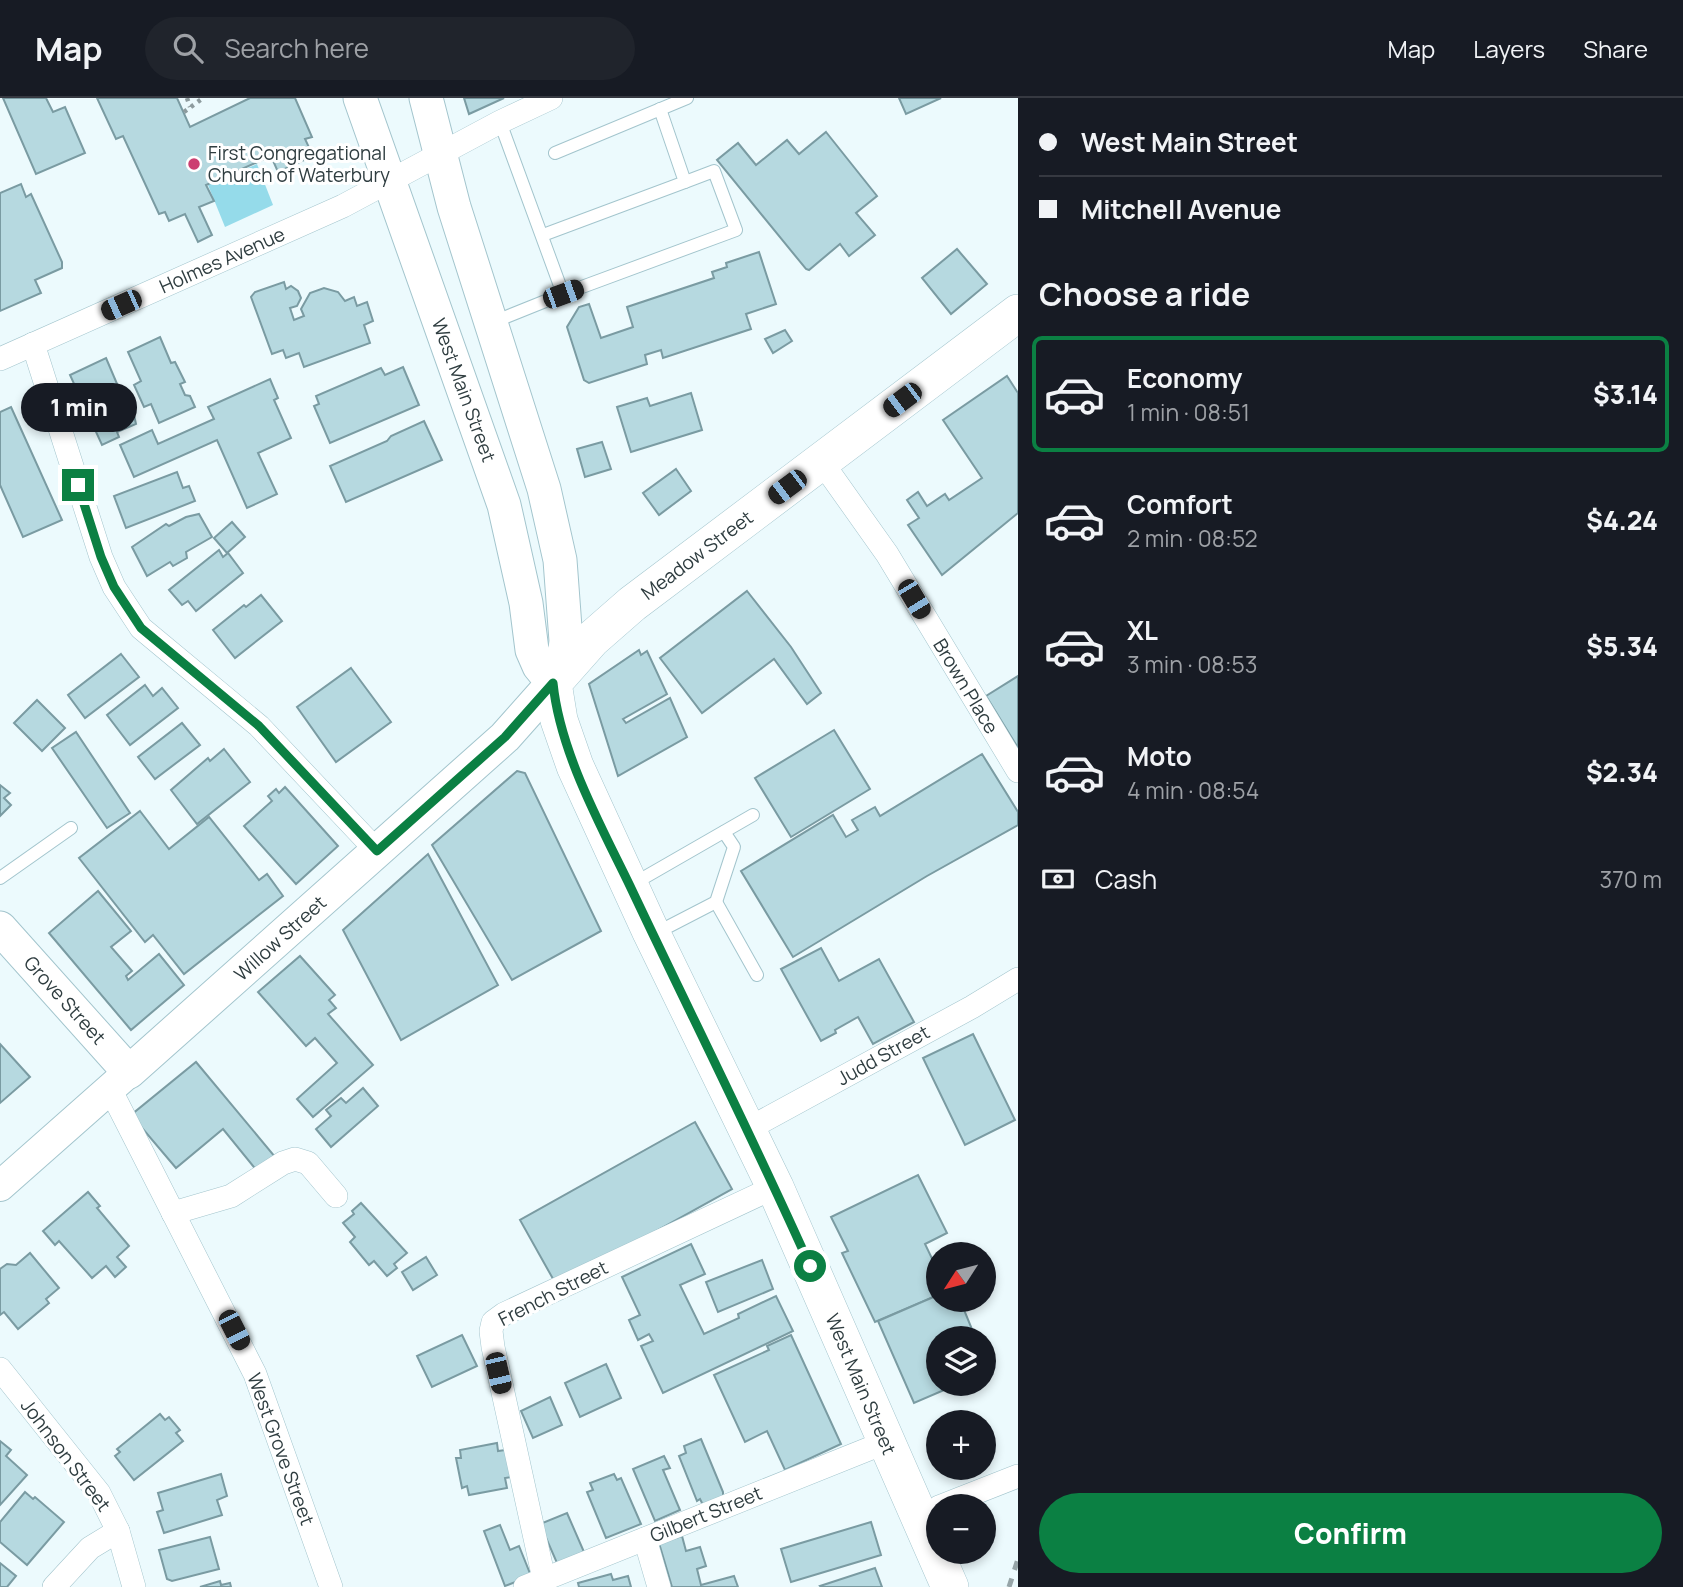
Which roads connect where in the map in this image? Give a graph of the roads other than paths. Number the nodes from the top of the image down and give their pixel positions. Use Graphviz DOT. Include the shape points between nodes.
graph roads {
  1 [pos="360,98"];
  2 [pos="426,98"];
  3 [pos="551,98"];
  4 [pos="687,98"];
  5 [pos="660,109"];
  6 [pos="500,122"];
  7 [pos="555,153"];
  8 [pos="441,155"];
  9 [pos="685,181"];
  10 [pos="390,183"];
  11 [pos="543,235"];
  12 [pos="563,294"];
  13 [pos="1015,321"];
  14 [pos="491,324"];
  15 [pos="33,344"];
  16 [pos="0,359"];
  17 [pos="821,461"];
  18 [pos="553,683"];
  19 [pos="1018,771"];
  20 [pos="753,815"];
  21 [pos="71,828"];
  22 [pos="724,832"];
  23 [pos="377,851"];
  24 [pos="0,877"];
  25 [pos="630,886"];
  26 [pos="716,902"];
  27 [pos="0,928"];
  28 [pos="653,935"];
  29 [pos="757,975"];
  30 [pos="1018,979"];
  31 [pos="119,1081"];
  32 [pos="748,1129"];
  33 [pos="0,1186"];
  34 [pos="775,1187"];
  35 [pos="336,1196"];
  36 [pos="173,1213"];
  37 [pos="0,1369"];
  38 [pos="887,1442"];
  39 [pos="1018,1476"];
  40 [pos="972,1494"];
  41 [pos="926,1501"];
  42 [pos="118,1531"];
  43 [pos="645,1539"];
  44 [pos="535,1583"];
  45 [pos="54,1587"];
  46 [pos="134,1587"];
  47 [pos="331,1587"];
  48 [pos="659,1587"];
  1 -- 10 [label="main road, West Main Street"];
  2 -- 8 [label="main road, West Main Street"];
  3 -- 6 [label="street, Holmes Avenue"];
  4 -- 5 [label="lane"];
  5 -- 7 [label="lane"];
  5 -- 9 [label="lane"];
  6 -- 8 [label="street, Holmes Avenue"];
  6 -- 11 [label="lane"];
  8 -- 10 [label="street, Holmes Avenue"];
  8 -- 14 [label="main road, West Main Street"];
  9 -- 11 [label="lane"];
  9 -- 12 [label="lane" via="714,171 736,230"];
  10 -- 15 [label="street, Holmes Avenue"];
  10 -- 18 [label="main road, West Main Street" via="504,505 534,657"];
  11 -- 12 [label="lane"];
  12 -- 14 [label="lane"];
  13 -- 17 [label="main road, Meadow Street"];
  14 -- 18 [label="main road, West Main Street" via="544,489 560,560 566,640"];
  15 -- 16 [label="street, Holmes Avenue"];
  15 -- 23 [label="street" via="101,557 128,611 157,643 259,726"];
  17 -- 18 [label="main road, Meadow Street" via="614,618"];
  17 -- 19 [label="street, Brown Place" via="887,554"];
  18 -- 23 [label="main road, Willow Street" via="505,737"];
  18 -- 25 [label="main road, West Main Street" via="565,740"];
  20 -- 22 [label="lane"];
  21 -- 24 [label="lane"];
  22 -- 25 [label="lane"];
  22 -- 26 [label="lane" via="734,847"];
  23 -- 31 [label="main road, Willow Street"];
  25 -- 28 [label="main road, West Main Street"];
  26 -- 28 [label="lane"];
  26 -- 29 [label="lane"];
  27 -- 31 [label="main road, Grove Street"];
  28 -- 32 [label="main road, West Main Street"];
  30 -- 32 [label="street, Judd Street"];
  31 -- 33 [label="street, Willow Street"];
  31 -- 36 [label="street, West Grove Street"];
  32 -- 34 [label="main road, West Main Street"];
  34 -- 38 [label="main road, West Main Street"];
  34 -- 44 [label="street, French Street" via="493,1322 493,1347"];
  35 -- 36 [label="street" via="309,1163 295,1158 231,1196"];
  36 -- 47 [label="street, West Grove Street" via="255,1374"];
  37 -- 42 [label="street, Johnson Street" via="95,1488"];
  38 -- 41 [label="main road, West Main Street"];
  38 -- 43 [label="street, Gilbert Street"];
  39 -- 40 [label="street"];
  42 -- 45 [label="street" via="84,1553"];
  42 -- 46 [label="street, Johnson Street"];
  43 -- 44 [label="street, Gilbert Street"];
  43 -- 48 [label="street"];
}
